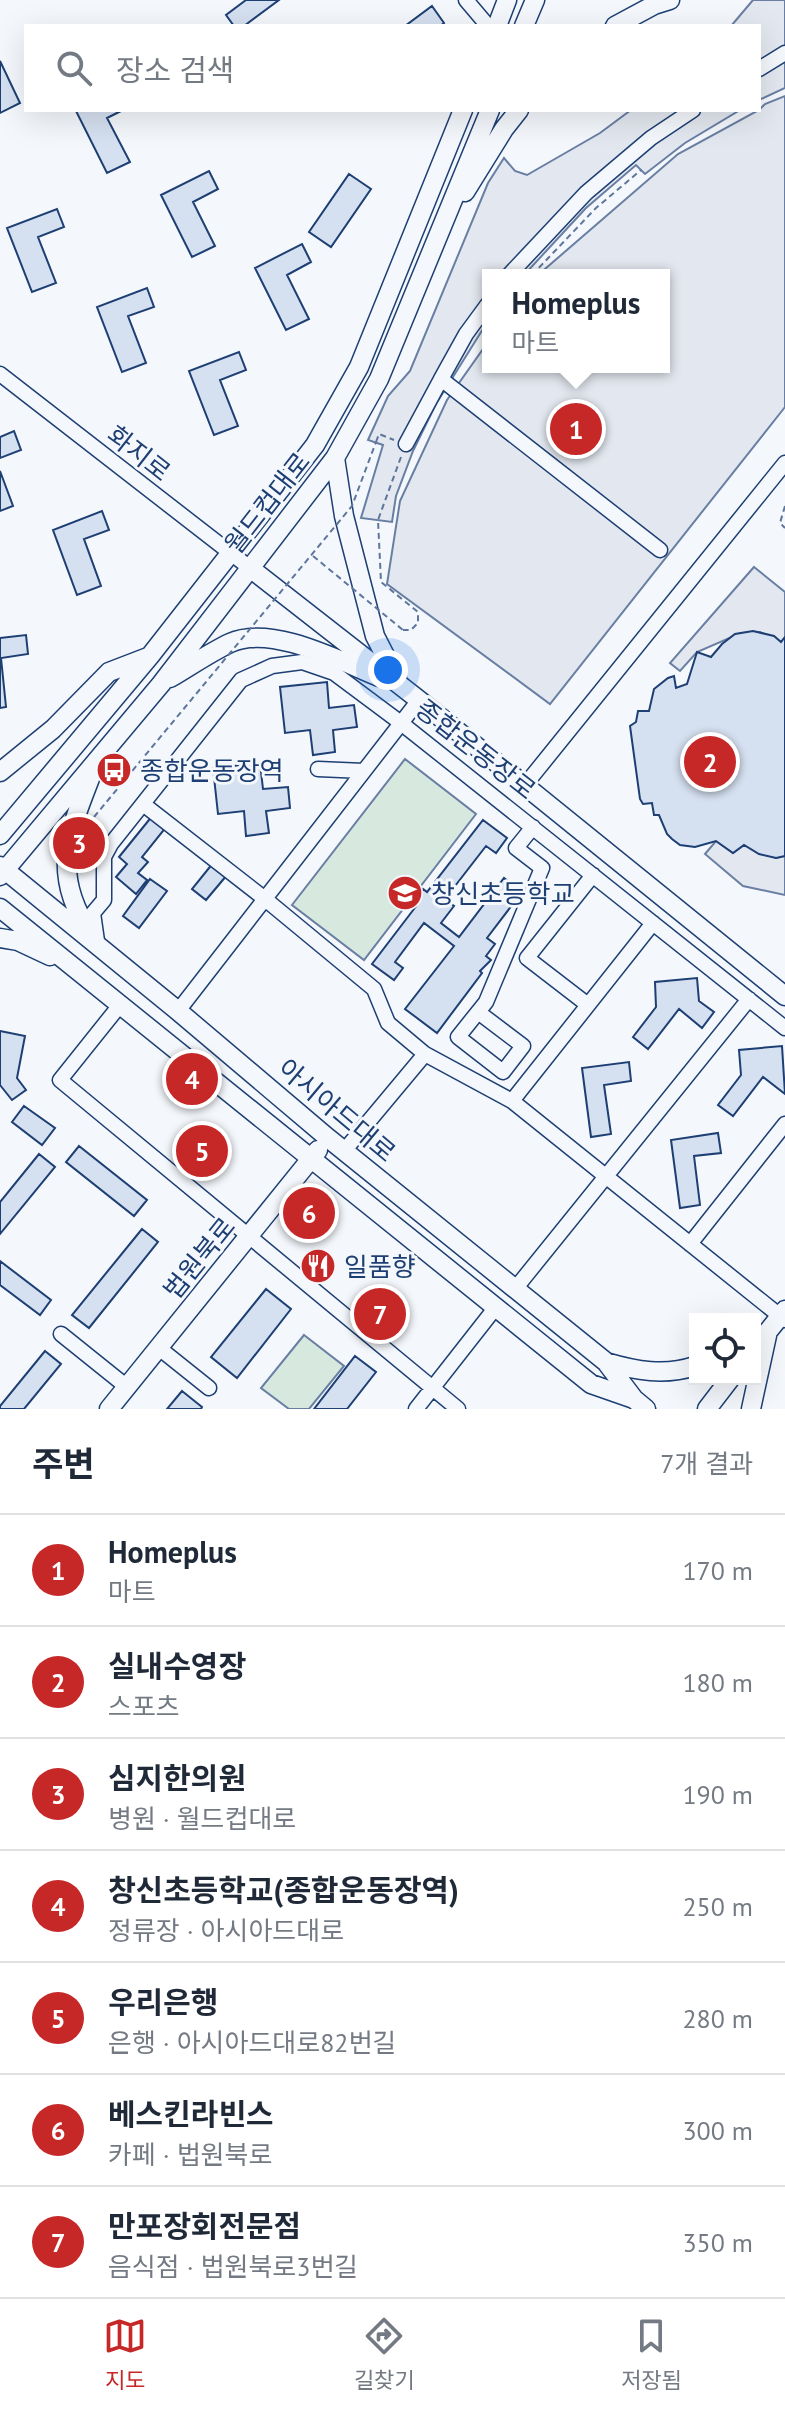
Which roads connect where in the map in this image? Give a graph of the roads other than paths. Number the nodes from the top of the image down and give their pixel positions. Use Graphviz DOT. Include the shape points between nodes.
graph roads {
  1 [pos="466,0"];
  2 [pos="507,0"];
  3 [pos="535,0"];
  4 [pos="670,0"];
  5 [pos="486,24"];
  6 [pos="498,24"];
  7 [pos="526,24"];
  8 [pos="619,24"];
  9 [pos="785,53"];
  10 [pos="761,68"];
  11 [pos="462,112"];
  12 [pos="489,112"];
  13 [pos="517,112"];
  14 [pos="690,112"];
  15 [pos="442,228"];
  16 [pos="515,269"];
  17 [pos="482,312"];
  18 [pos="0,374"];
  19 [pos="441,379"];
  20 [pos="406,444"];
  21 [pos="335,458"];
  22 [pos="785,463"];
  23 [pos="660,550"];
  24 [pos="230,554"];
  25 [pos="250,568"];
  26 [pos="150,656"];
  27 [pos="161,684"];
  28 [pos="400,685"];
  29 [pos="419,700"];
  30 [pos="401,723"];
  31 [pos="98,758"];
  32 [pos="318,769"];
  33 [pos="364,771"];
  34 [pos="0,772"];
  35 [pos="525,785"];
  36 [pos="143,804"];
  37 [pos="533,827"];
  38 [pos="0,835"];
  39 [pos="2,871"];
  40 [pos="593,875"];
  41 [pos="265,899"];
  42 [pos="0,908"];
  43 [pos="653,923"];
  44 [pos="0,938"];
  45 [pos="98,946"];
  46 [pos="77,969"];
  47 [pos="785,996"];
  48 [pos="749,999"];
  49 [pos="120,1005"];
  50 [pos="588,1005"];
  51 [pos="178,1011"];
  52 [pos="478,1012"];
  53 [pos="785,1028"];
  54 [pos="425,1054"];
  55 [pos="512,1101"];
  56 [pos="785,1124"];
  57 [pos="328,1138"];
  58 [pos="344,1151"];
  59 [pos="312,1158"];
  60 [pos="606,1176"];
  61 [pos="250,1238"];
  62 [pos="690,1244"];
  63 [pos="515,1289"];
  64 [pos="496,1307"];
  65 [pos="775,1323"];
  66 [pos="61,1334"];
  67 [pos="761,1340"];
  68 [pos="159,1348"];
  69 [pos="606,1362"];
  70 [pos="689,1367"];
  71 [pos="725,1385"];
  72 [pos="127,1387"];
  73 [pos="209,1388"];
  74 [pos="432,1388"];
  75 [pos="640,1404"];
  76 [pos="109,1409"];
  77 [pos="416,1409"];
  78 [pos="458,1409"];
  79 [pos="707,1409"];
  80 [pos="751,1409"];
  1 -- 5 [label="street"];
  2 -- 6 [label="main road"];
  3 -- 7 [label="main road"];
  4 -- 8 [label="main road"];
  9 -- 10 [label="street"];
  11 -- 24 [label="main road, 월드컵대로" via="359,367 315,445"];
  12 -- 15 [label="main road, 월드컵대로"];
  13 -- 15 [label="main road"];
  14 -- 16 [label="street" via="586,193"];
  15 -- 21 [label="main road, 월드컵대로" via="379,379"];
  17 -- 19 [label="street"];
  18 -- 24 [label="street, 화지로"];
  19 -- 20 [label="street"];
  19 -- 23 [label="street"];
  21 -- 25 [label="main road, 월드컵대로"];
  21 -- 28 [label="main road" via="375,636"];
  22 -- 35 [label="street"];
  24 -- 25 [label="street, 화지로"];
  24 -- 26 [label="main road, 월드컵대로"];
  25 -- 27 [label="main road, 월드컵대로"];
  25 -- 28 [label="main road, 종합운동장로"];
  26 -- 34 [label="main road" via="109,672 53,729"];
  26 -- 38 [label="main road, 월드컵대로"];
  27 -- 28 [label="main road" via="232,642 255,637 308,648"];
  27 -- 31 [label="main road, 월드컵대로"];
  28 -- 29 [label="main road, 종합운동장로"];
  29 -- 30 [label="street"];
  29 -- 35 [label="main road, 종합운동장로"];
  30 -- 33 [label="street"];
  30 -- 36 [label="street, 종합운동장로" via="334,673 302,662 272,666 241,680"];
  30 -- 37 [label="street, 종합운동장로"];
  31 -- 39 [label="main road, 월드컵대로"];
  31 -- 45 [label="main road" via="66,848 77,911"];
  32 -- 33 [label="street"];
  33 -- 41 [label="street"];
  35 -- 47 [label="main road, 종합운동장로"];
  36 -- 41 [label="street"];
  36 -- 45 [label="street, 종합운동장로" via="104,857 104,900 93,913"];
  37 -- 40 [label="street, 종합운동장로"];
  37 -- 52 [label="street" via="516,848 542,868"];
  39 -- 45 [label="main road, 아시아드대로"];
  40 -- 43 [label="street, 종합운동장로"];
  40 -- 50 [label="street" via="527,958"];
  41 -- 51 [label="street"];
  41 -- 54 [label="street" via="374,989 388,1023"];
  42 -- 46 [label="main road, 아시아드대로"];
  43 -- 48 [label="street, 종합운동장로"];
  43 -- 50 [label="street"];
  44 -- 46 [label="main road"];
  45 -- 51 [label="main road, 아시아드대로"];
  46 -- 49 [label="main road, 아시아드대로"];
  48 -- 53 [label="street, 종합운동장로"];
  48 -- 60 [label="street"];
  49 -- 59 [label="main road, 아시아드대로"];
  49 -- 61 [label="street" via="60,1080"];
  50 -- 55 [label="street"];
  51 -- 57 [label="main road, 아시아드대로"];
  52 -- 52 [label="street" via="458,1037 503,1072 523,1046"];
  54 -- 55 [label="street"];
  54 -- 58 [label="street"];
  55 -- 60 [label="street"];
  56 -- 62 [label="street"];
  57 -- 58 [label="main road, 아시아드대로"];
  57 -- 59 [label="main road, 법원북로"];
  58 -- 63 [label="main road, 아시아드대로"];
  59 -- 61 [label="main road, 법원북로"];
  59 -- 64 [label="main road, 아시아드대로"];
  60 -- 62 [label="street"];
  60 -- 63 [label="street"];
  61 -- 68 [label="main road, 법원북로"];
  61 -- 74 [label="street"];
  62 -- 65 [label="street"];
  63 -- 69 [label="main road, 아시아드대로"];
  64 -- 74 [label="street"];
  64 -- 75 [label="main road, 아시아드대로" via="591,1384"];
  65 -- 67 [label="main road"];
  65 -- 80 [label="main road"];
  66 -- 72 [label="street"];
  68 -- 72 [label="main road, 법원북로"];
  68 -- 73 [label="street"];
  69 -- 70 [label="main road" via="665,1373"];
  69 -- 75 [label="main road, 아시아드대로"];
  71 -- 79 [label="main road"];
  72 -- 76 [label="main road, 법원북로"];
  74 -- 77 [label="street"];
  74 -- 78 [label="street"];
}
